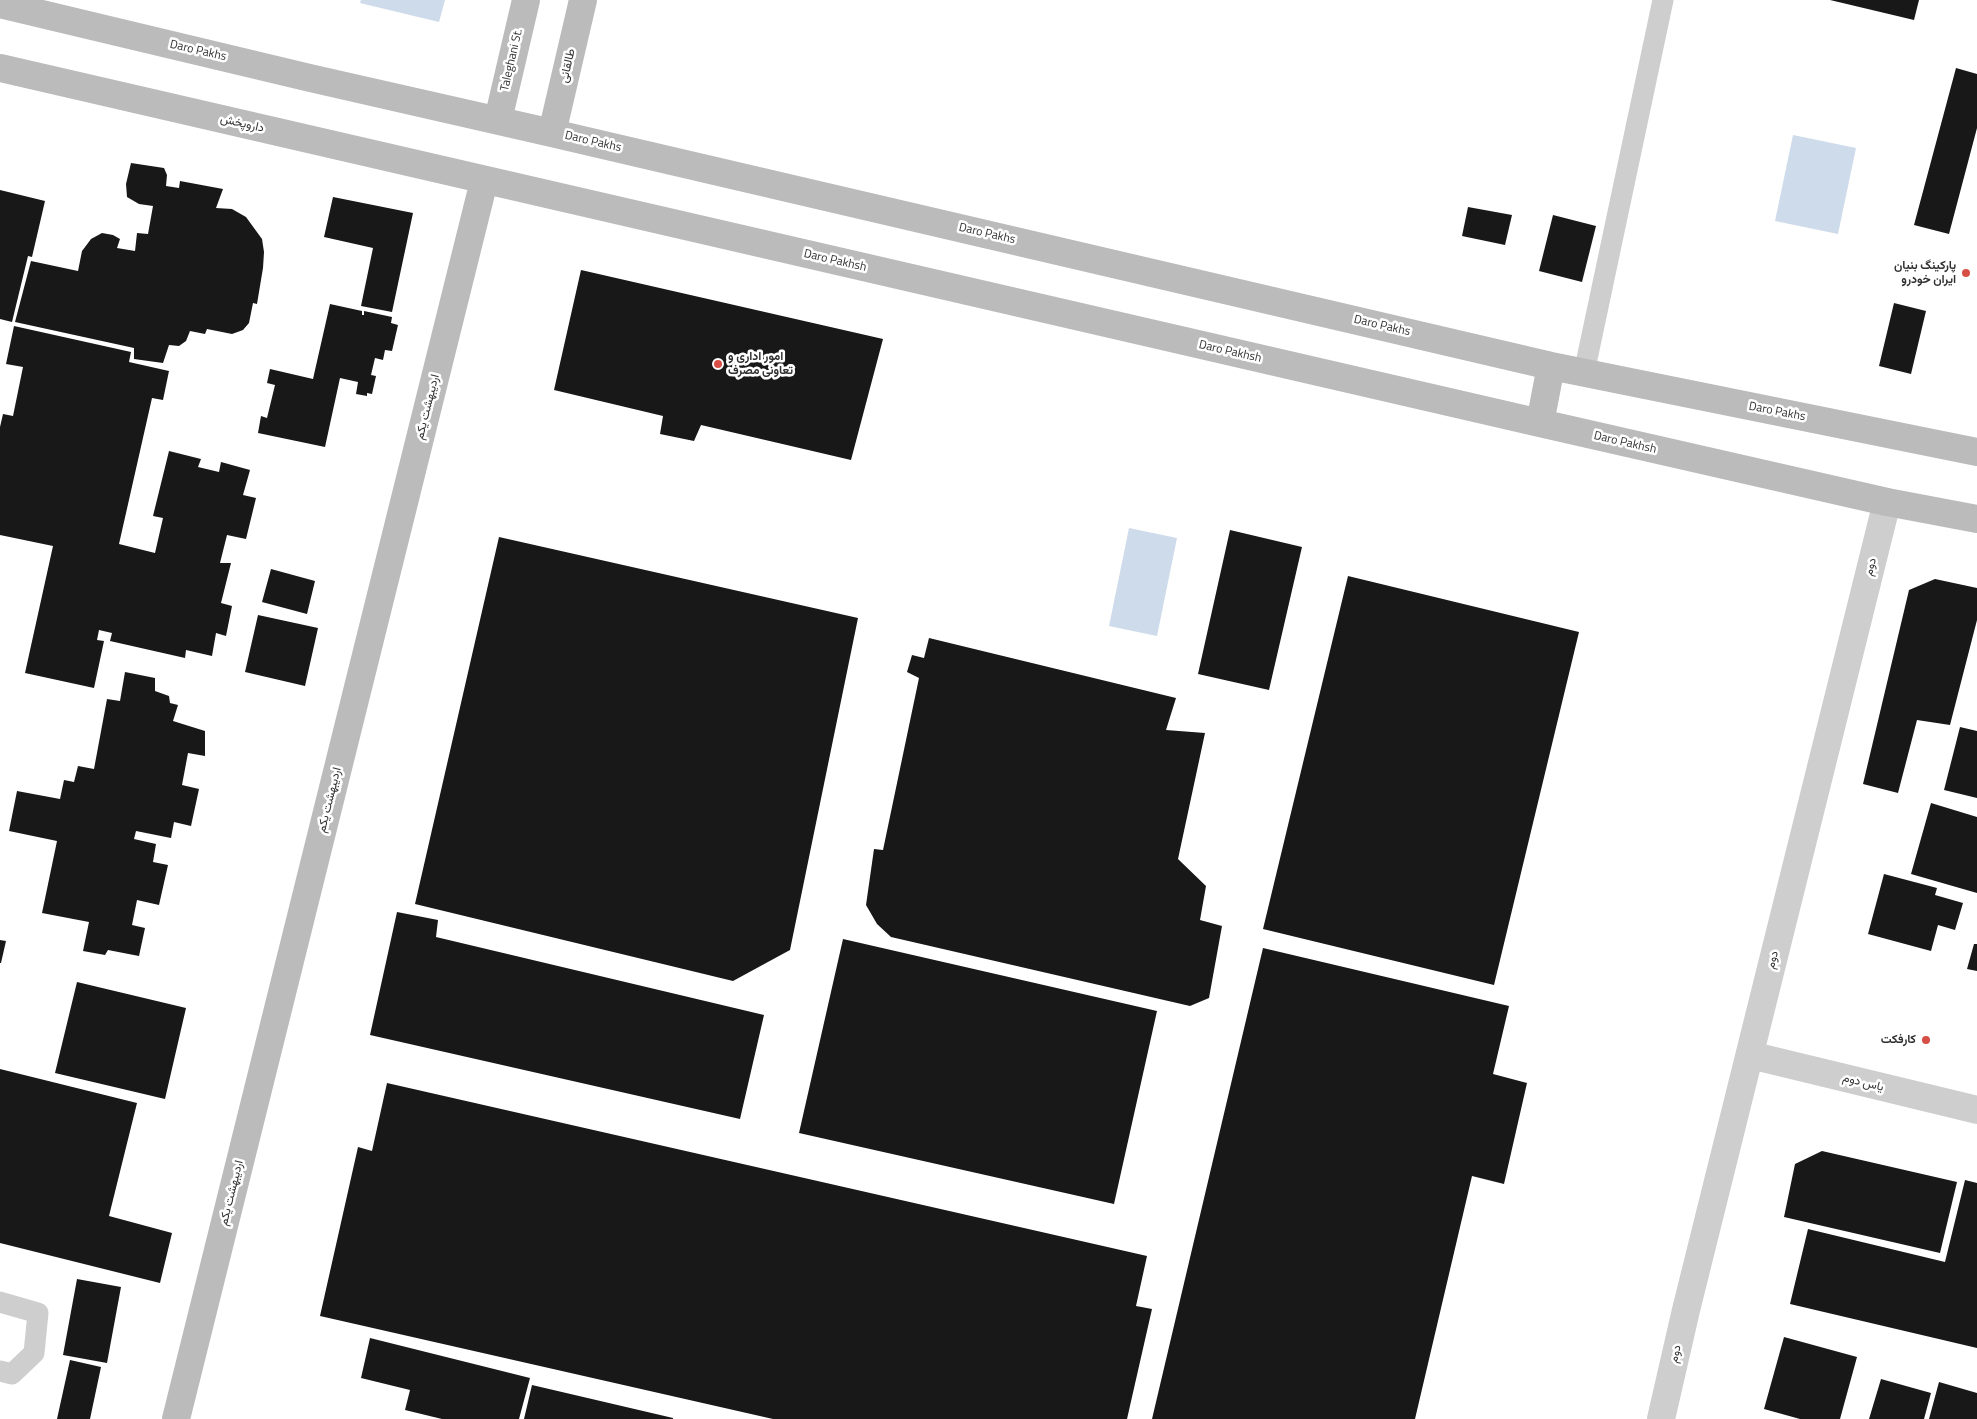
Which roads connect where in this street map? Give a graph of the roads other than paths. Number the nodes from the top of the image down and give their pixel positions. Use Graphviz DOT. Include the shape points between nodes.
graph roads {
  1 [pos="526,0"];
  2 [pos="583,0"];
  3 [pos="1663,0"];
  4 [pos="0,4"];
  5 [pos="0,68"];
  6 [pos="498,120"];
  7 [pos="552,132"];
  8 [pos="484,180"];
  9 [pos="1551,366"];
  10 [pos="1584,373"];
  11 [pos="1540,423"];
  12 [pos="1977,452"];
  13 [pos="1887,502"];
  14 [pos="1977,519"];
  15 [pos="1750,1055"];
  16 [pos="1977,1110"];
  17 [pos="0,1302"];
  18 [pos="0,1371"];
  19 [pos="176,1419"];
  20 [pos="1661,1419"];
  1 -- 6 [label="street, Taleghani St."];
  2 -- 7 [label="street, طالقانی"];
  3 -- 10 [label="lane"];
  4 -- 6 [label="street, Daro Pakhs"];
  5 -- 8 [label="street, داروپخش"];
  6 -- 7 [label="street, Daro Pakhs"];
  7 -- 9 [label="street, Daro Pakhs"];
  8 -- 11 [label="street, Daro Pakhsh"];
  8 -- 19 [label="street, اردیبهشت یکم"];
  9 -- 10 [label="street, Daro Pakhs"];
  9 -- 11 [label="street"];
  10 -- 12 [label="street, Daro Pakhs"];
  11 -- 13 [label="street, Daro Pakhsh"];
  13 -- 14 [label="street, Daro Pakhsh"];
  13 -- 15 [label="street, دوم"];
  15 -- 16 [label="street, یاس دوم"];
  15 -- 20 [label="street, دوم"];
  17 -- 18 [label="lane" via="38,1313 34,1353 12,1374"];
}
